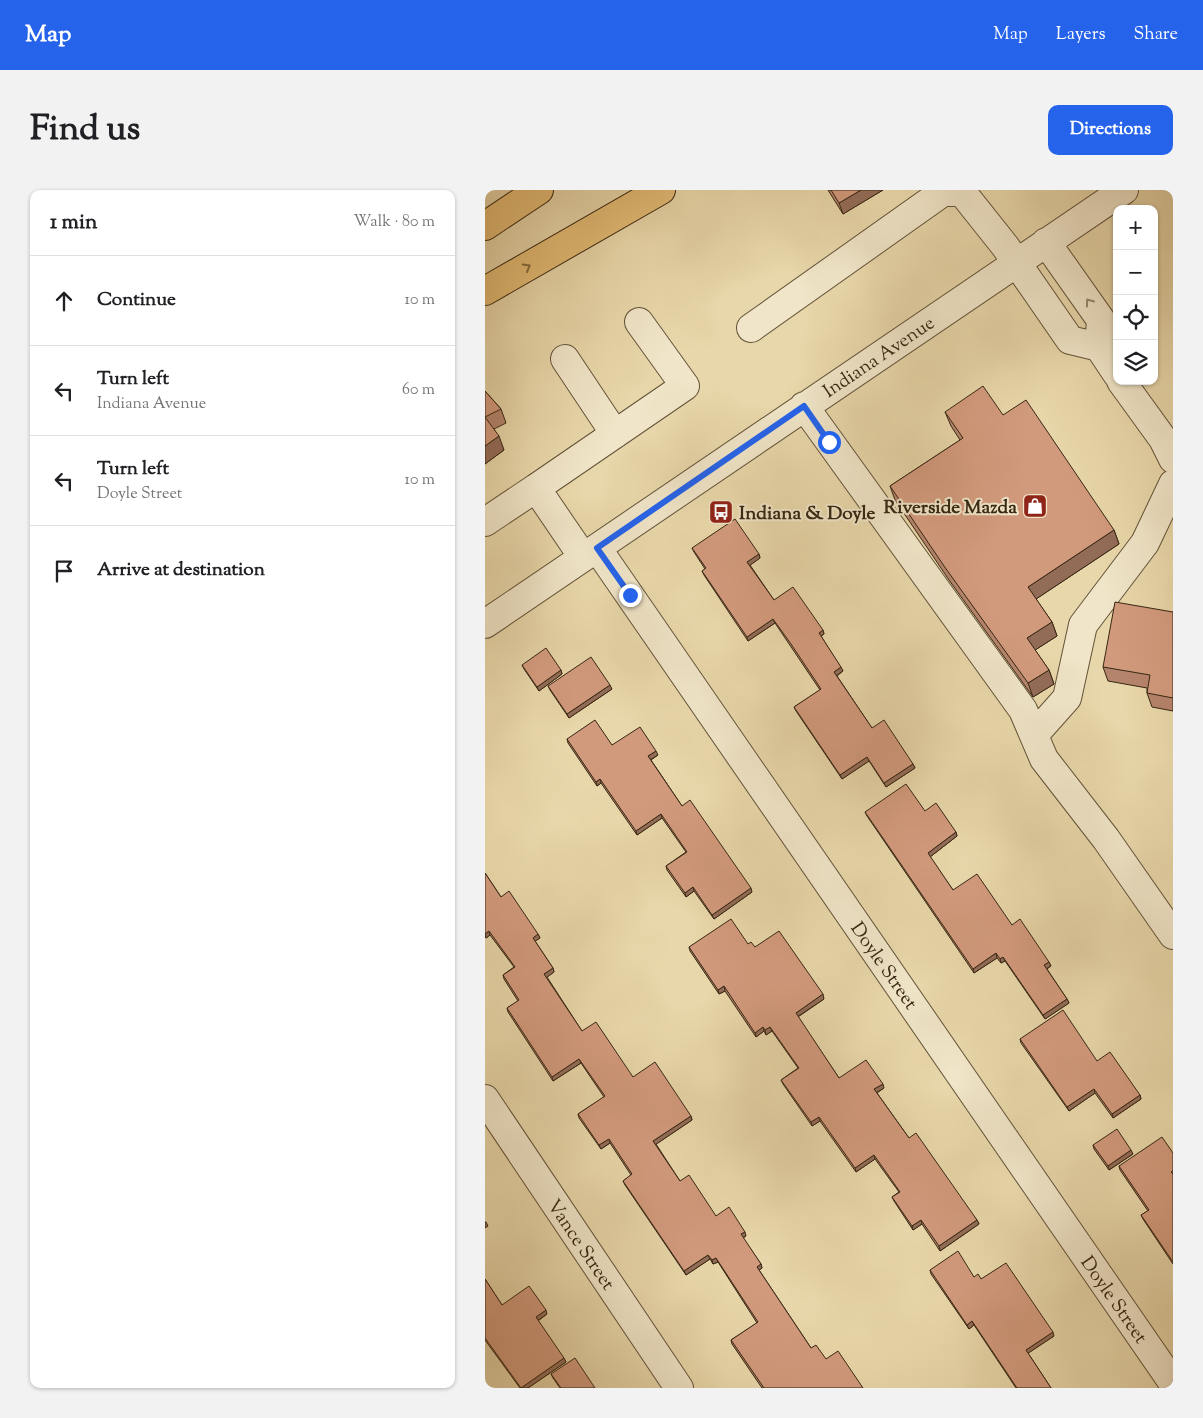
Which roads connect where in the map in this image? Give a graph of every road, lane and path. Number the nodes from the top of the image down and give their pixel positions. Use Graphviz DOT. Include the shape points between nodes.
graph roads {
  1 [pos="539,190"];
  2 [pos="661,190"];
  3 [pos="1124,190"];
  4 [pos="485,226"];
  5 [pos="1046,242"];
  6 [pos="1021,269"];
  7 [pos="485,291"];
  8 [pos="639,322"];
  9 [pos="751,328"];
  10 [pos="1099,347"];
  11 [pos="565,359"];
  12 [pos="1113,368"];
  13 [pos="1124,385"];
  14 [pos="804,406"];
  15 [pos="615,434"];
  16 [pos="1173,459"];
  17 [pos="1173,484"];
  18 [pos="536,488"];
  19 [pos="485,522"];
  20 [pos="590,552"];
  21 [pos="485,624"];
  22 [pos="1034,735"];
  23 [pos="1173,935"];
  24 [pos="485,1099"];
  25 [pos="1173,1383"];
  26 [pos="679,1388"];
  1 -- 4 [label="highway"];
  7 -- 2 [label="highway, one-way"];
  3 -- 5 [label="street, Indiana Avenue"];
  5 -- 6 [label="street, Indiana Avenue"];
  10 -- 5 [label="street, one-way" via="1101,320"];
  6 -- 9 [label="street" via="962,192 943,192"];
  6 -- 10 [label="street" via="1070,340"];
  6 -- 14 [label="street, Indiana Avenue"];
  8 -- 15 [label="street" via="685,386"];
  10 -- 12 [label="street"];
  11 -- 15 [label="street"];
  13 -- 16 [label="street" via="1163,439"];
  14 -- 20 [label="street, Indiana Avenue"];
  14 -- 22 [label="street" via="1023,710"];
  15 -- 18 [label="street"];
  17 -- 22 [label="street" via="1145,543 1083,625 1067,698"];
  18 -- 19 [label="street"];
  18 -- 20 [label="street, Doyle Street"];
  20 -- 21 [label="street, Indiana Avenue"];
  20 -- 25 [label="street, Doyle Street"];
  22 -- 23 [label="street" via="1044,759 1106,839"];
  24 -- 26 [label="street, Vance Street"];
}
